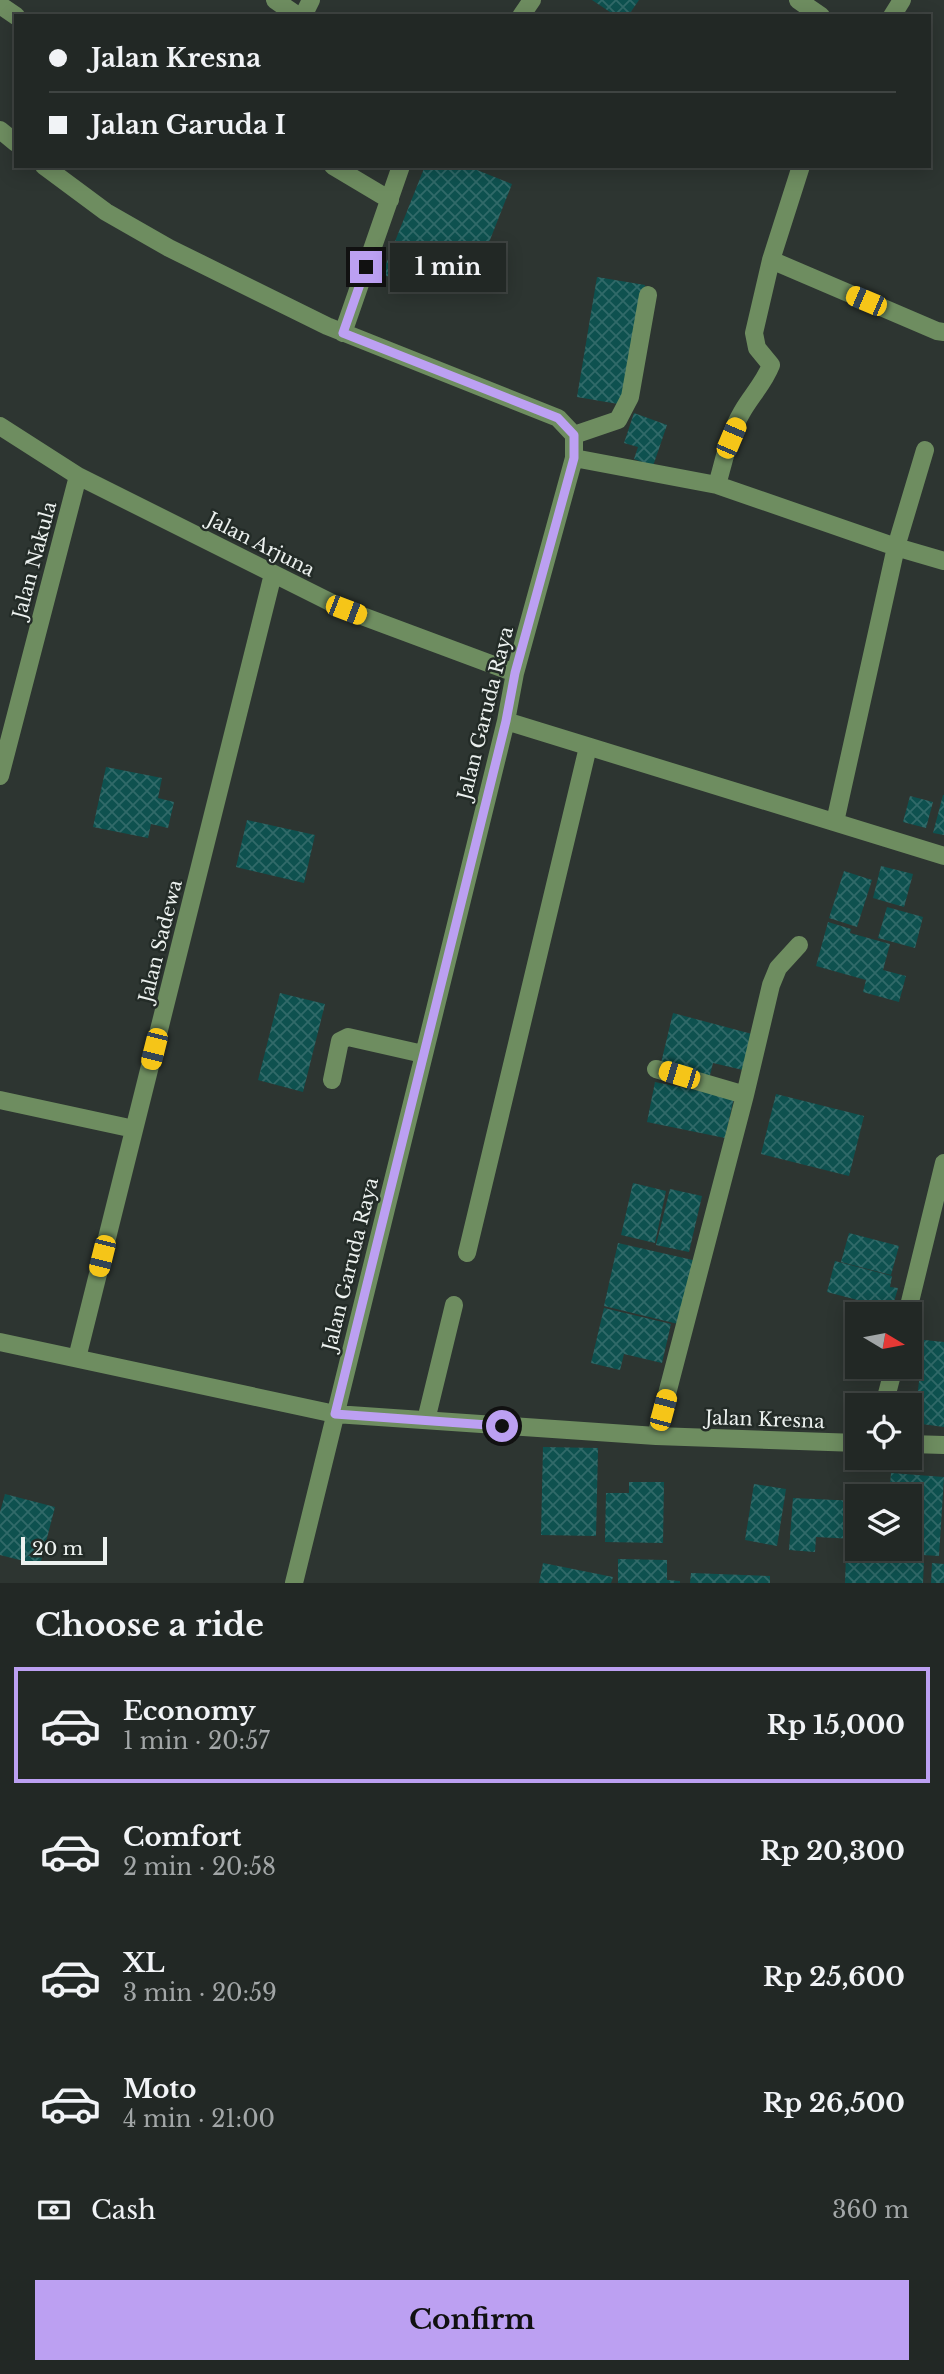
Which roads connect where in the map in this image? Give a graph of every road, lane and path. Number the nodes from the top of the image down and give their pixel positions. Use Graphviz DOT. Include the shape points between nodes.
graph roads {
  1 [pos="275,0"];
  2 [pos="798,0"];
  3 [pos="298,14"];
  4 [pos="818,14"];
  5 [pos="0,130"];
  6 [pos="14,141"];
  7 [pos="47,168"];
  8 [pos="336,168"];
  9 [pos="400,168"];
  10 [pos="800,168"];
  11 [pos="390,200"];
  12 [pos="771,260"];
  13 [pos="648,295"];
  14 [pos="944,332"];
  15 [pos="343,333"];
  16 [pos="0,426"];
  17 [pos="574,435"];
  18 [pos="925,450"];
  19 [pos="574,458"];
  20 [pos="78,476"];
  21 [pos="718,485"];
  22 [pos="896,547"];
  23 [pos="944,561"];
  24 [pos="273,574"];
  25 [pos="515,673"];
  26 [pos="506,721"];
  27 [pos="588,747"];
  28 [pos="0,776"];
  29 [pos="835,822"];
  30 [pos="944,856"];
  31 [pos="799,945"];
  32 [pos="423,1054"];
  33 [pos="656,1069"];
  34 [pos="332,1080"];
  35 [pos="745,1095"];
  36 [pos="0,1100"];
  37 [pos="134,1129"];
  38 [pos="944,1163"];
  39 [pos="467,1253"];
  40 [pos="910,1302"];
  41 [pos="454,1305"];
  42 [pos="0,1342"];
  43 [pos="77,1358"];
  44 [pos="335,1414"];
  45 [pos="426,1420"];
  46 [pos="656,1436"];
  47 [pos="845,1443"];
  48 [pos="922,1444"];
  49 [pos="944,1445"];
  50 [pos="294,1583"];
  1 -- 3 [label="street"];
  2 -- 4 [label="street"];
  5 -- 6 [label="street"];
  7 -- 15 [label="street" via="106,212 169,248"];
  8 -- 11 [label="street"];
  9 -- 11 [label="street"];
  10 -- 12 [label="street"];
  11 -- 15 [label="street"];
  12 -- 14 [label="street"];
  12 -- 21 [label="street" via="754,341 771,365 741,414"];
  13 -- 17 [label="street" via="630,397 618,420"];
  15 -- 17 [label="street" via="558,418"];
  16 -- 20 [label="street, Jalan Arjuna"];
  17 -- 19 [label="street, Jalan Garuda Raya"];
  18 -- 22 [label="street"];
  19 -- 21 [label="street"];
  19 -- 25 [label="street, Jalan Garuda Raya"];
  20 -- 24 [label="street, Jalan Arjuna"];
  20 -- 28 [label="street, Jalan Nakula"];
  21 -- 22 [label="street"];
  22 -- 23 [label="street"];
  22 -- 29 [label="street"];
  24 -- 25 [label="street, Jalan Arjuna" via="346,610"];
  24 -- 37 [label="street, Jalan Sadewa"];
  25 -- 26 [label="street, Jalan Garuda Raya"];
  26 -- 27 [label="street"];
  26 -- 32 [label="street, Jalan Garuda Raya"];
  27 -- 29 [label="street"];
  27 -- 39 [label="street"];
  29 -- 30 [label="street"];
  31 -- 35 [label="street" via="778,968 771,985"];
  32 -- 34 [label="street" via="348,1037 341,1041"];
  32 -- 44 [label="street, Jalan Garuda Raya"];
  33 -- 35 [label="street"];
  35 -- 46 [label="street"];
  36 -- 37 [label="street"];
  37 -- 43 [label="street, Jalan Sadewa"];
  38 -- 40 [label="street"];
  41 -- 45 [label="street"];
  42 -- 43 [label="street, Jalan Kresna"];
  43 -- 44 [label="street, Jalan Kresna"];
  44 -- 45 [label="street, Jalan Kresna"];
  44 -- 50 [label="street, Jalan Garuda Raya"];
  45 -- 46 [label="street, Jalan Kresna"];
  46 -- 47 [label="street, Jalan Kresna"];
  48 -- 49 [label="street"];
}
